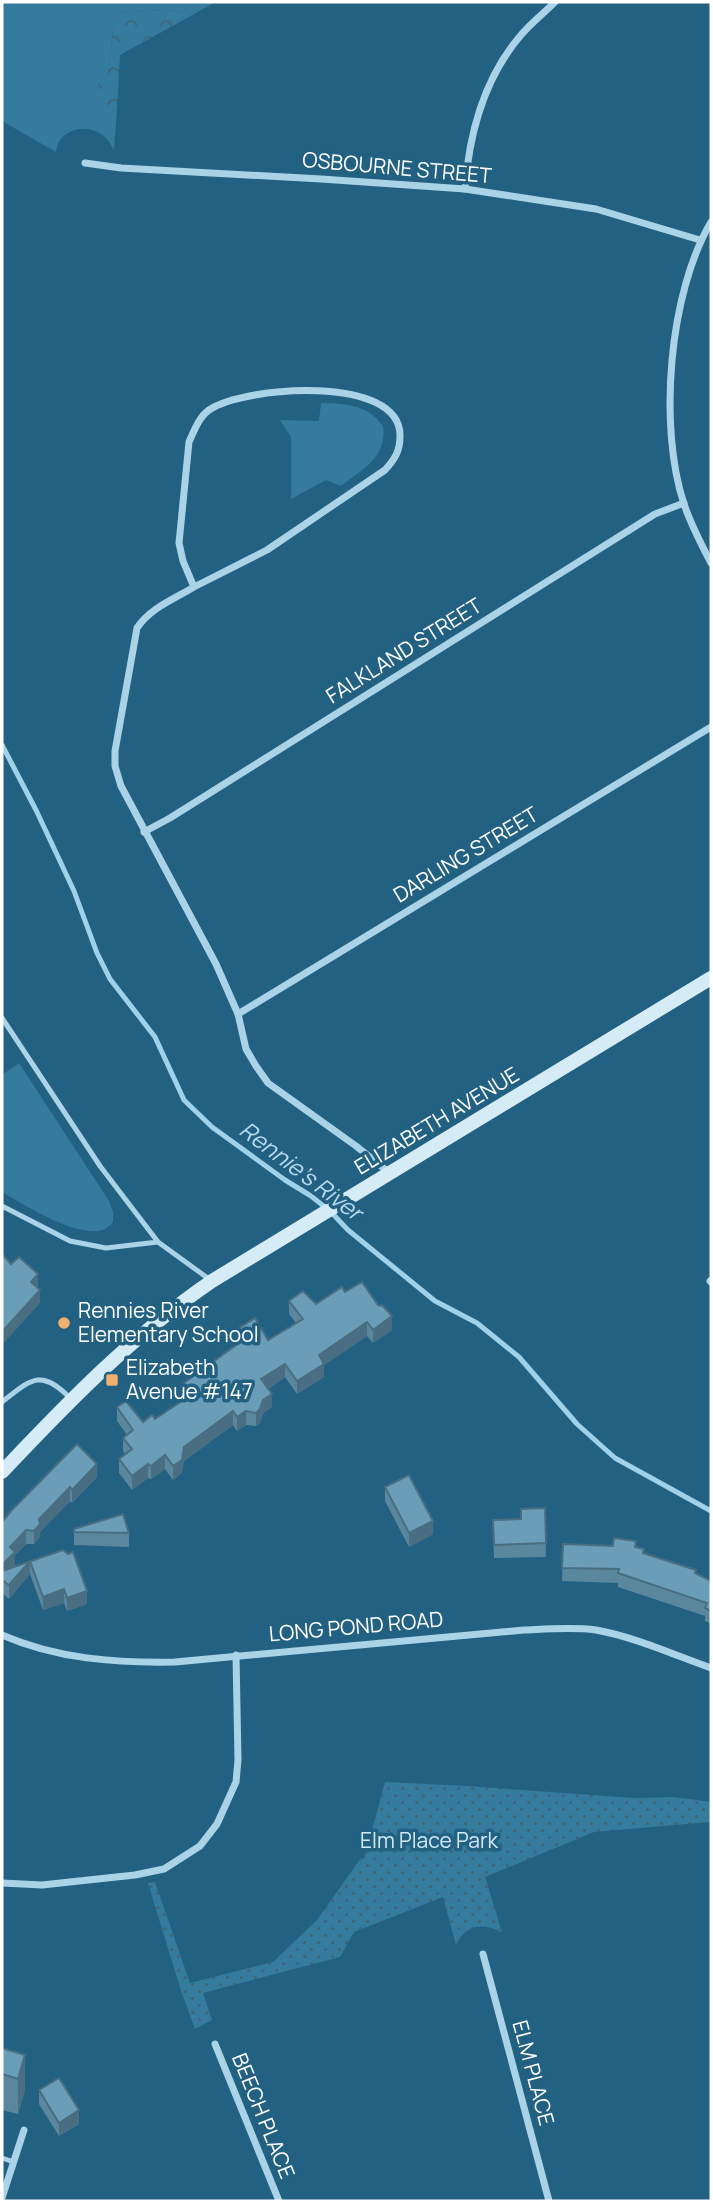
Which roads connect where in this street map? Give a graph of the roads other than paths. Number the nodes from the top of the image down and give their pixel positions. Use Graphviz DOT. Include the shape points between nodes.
graph roads {
  1 [pos="555,2"];
  2 [pos="85,163"];
  3 [pos="465,190"];
  4 [pos="711,222"];
  5 [pos="700,240"];
  6 [pos="684,503"];
  7 [pos="711,563"];
  8 [pos="194,587"];
  9 [pos="711,727"];
  10 [pos="144,832"];
  11 [pos="711,978"];
  12 [pos="238,1014"];
  13 [pos="2,1019"];
  14 [pos="391,1174"];
  15 [pos="2,1206"];
  16 [pos="158,1242"];
  17 [pos="212,1281"];
  18 [pos="71,1399"];
  19 [pos="2,1402"];
  20 [pos="2,1472"];
  21 [pos="2,1635"];
  22 [pos="236,1655"];
  23 [pos="711,1668"];
  24 [pos="2,1883"];
  25 [pos="483,1954"];
  26 [pos="215,2045"];
  27 [pos="24,2130"];
  28 [pos="2,2158"];
  29 [pos="14,2162"];
  30 [pos="2,2198"];
  31 [pos="279,2201"];
  32 [pos="549,2201"];
  1 -- 3 [label="street" via="521,35 498,67 477,117"];
  2 -- 3 [label="street, OSBOURNE STREET"];
  3 -- 5 [label="street, OSBOURNE STREET" via="596,209"];
  4 -- 5 [label="street"];
  5 -- 6 [label="street" via="680,309 672,358 672,432"];
  6 -- 7 [label="street"];
  6 -- 10 [label="street, FALKLAND STREET" via="655,514"];
  8 -- 8 [label="street" via="267,551 385,470 400,446 397,418 371,399 315,391 245,396 206,411 189,442 179,543"];
  8 -- 10 [label="street" via="144,618 133,643 116,766"];
  9 -- 12 [label="street, DARLING STREET"];
  10 -- 12 [label="street"];
  11 -- 14 [label="main road, ELIZABETH AVENUE"];
  12 -- 14 [label="street" via="246,1049 268,1083"];
  13 -- 16 [label="lane" via="100,1166"];
  14 -- 17 [label="main road, ELIZABETH AVENUE"];
  15 -- 16 [label="lane" via="70,1241 107,1248"];
  16 -- 17 [label="lane"];
  17 -- 18 [label="main road, ELIZABETH AVENUE" via="143,1333"];
  18 -- 19 [label="lane" via="50,1381 37,1379"];
  18 -- 20 [label="main road, ELIZABETH AVENUE"];
  21 -- 22 [label="street, LONG POND ROAD" via="99,1661 175,1662"];
  22 -- 23 [label="street, LONG POND ROAD" via="563,1628 614,1634"];
  22 -- 24 [label="street" via="236,1782 217,1824 200,1846 164,1869 135,1875 42,1885"];
  25 -- 32 [label="street, ELM PLACE"];
  26 -- 31 [label="street, BEECH PLACE"];
  27 -- 29 [label="street"];
  28 -- 29 [label="lane"];
  29 -- 30 [label="street"];
}
